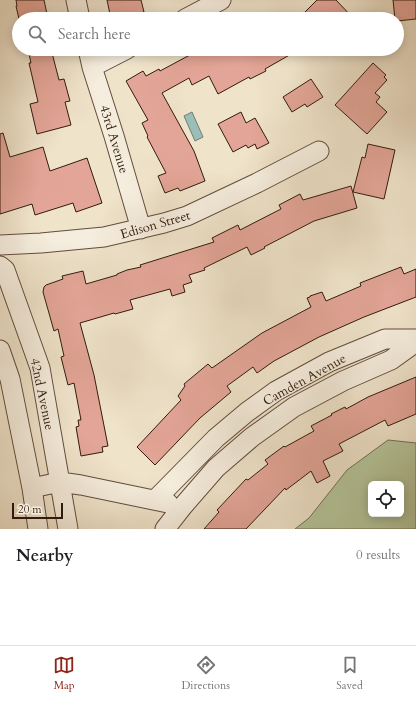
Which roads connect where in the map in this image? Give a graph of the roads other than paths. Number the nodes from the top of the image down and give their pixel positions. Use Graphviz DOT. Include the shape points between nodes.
graph roads {
  1 [pos="76,0"];
  2 [pos="222,0"];
  3 [pos="79,12"];
  4 [pos="199,12"];
  5 [pos="90,58"];
  6 [pos="319,150"];
  7 [pos="141,228"];
  8 [pos="0,245"];
  9 [pos="0,266"];
  10 [pos="416,340"];
  11 [pos="0,350"];
  12 [pos="60,482"];
  13 [pos="32,488"];
  14 [pos="155,500"];
  15 [pos="182,506"];
  16 [pos="38,529"];
  17 [pos="68,529"];
  18 [pos="165,529"];
  1 -- 3 [label="street"];
  2 -- 4 [label="street"];
  5 -- 7 [label="street, 43rd Avenue"];
  6 -- 7 [label="street, Edison Street" via="187,216"];
  7 -- 8 [label="street, Edison Street" via="104,237"];
  9 -- 12 [label="street, 42nd Avenue" via="5,270 40,368"];
  10 -- 14 [label="street, Camden Avenue" via="385,339 329,362 276,391 216,438"];
  10 -- 15 [label="street, Camden Avenue" via="391,360 343,381 294,407 252,437 216,468"];
  11 -- 13 [label="street" via="10,379"];
  12 -- 13 [label="street"];
  12 -- 14 [label="street"];
  12 -- 17 [label="street, 42nd Avenue"];
  13 -- 16 [label="street"];
  14 -- 15 [label="street"];
  15 -- 18 [label="street, Camden Avenue"];
}
